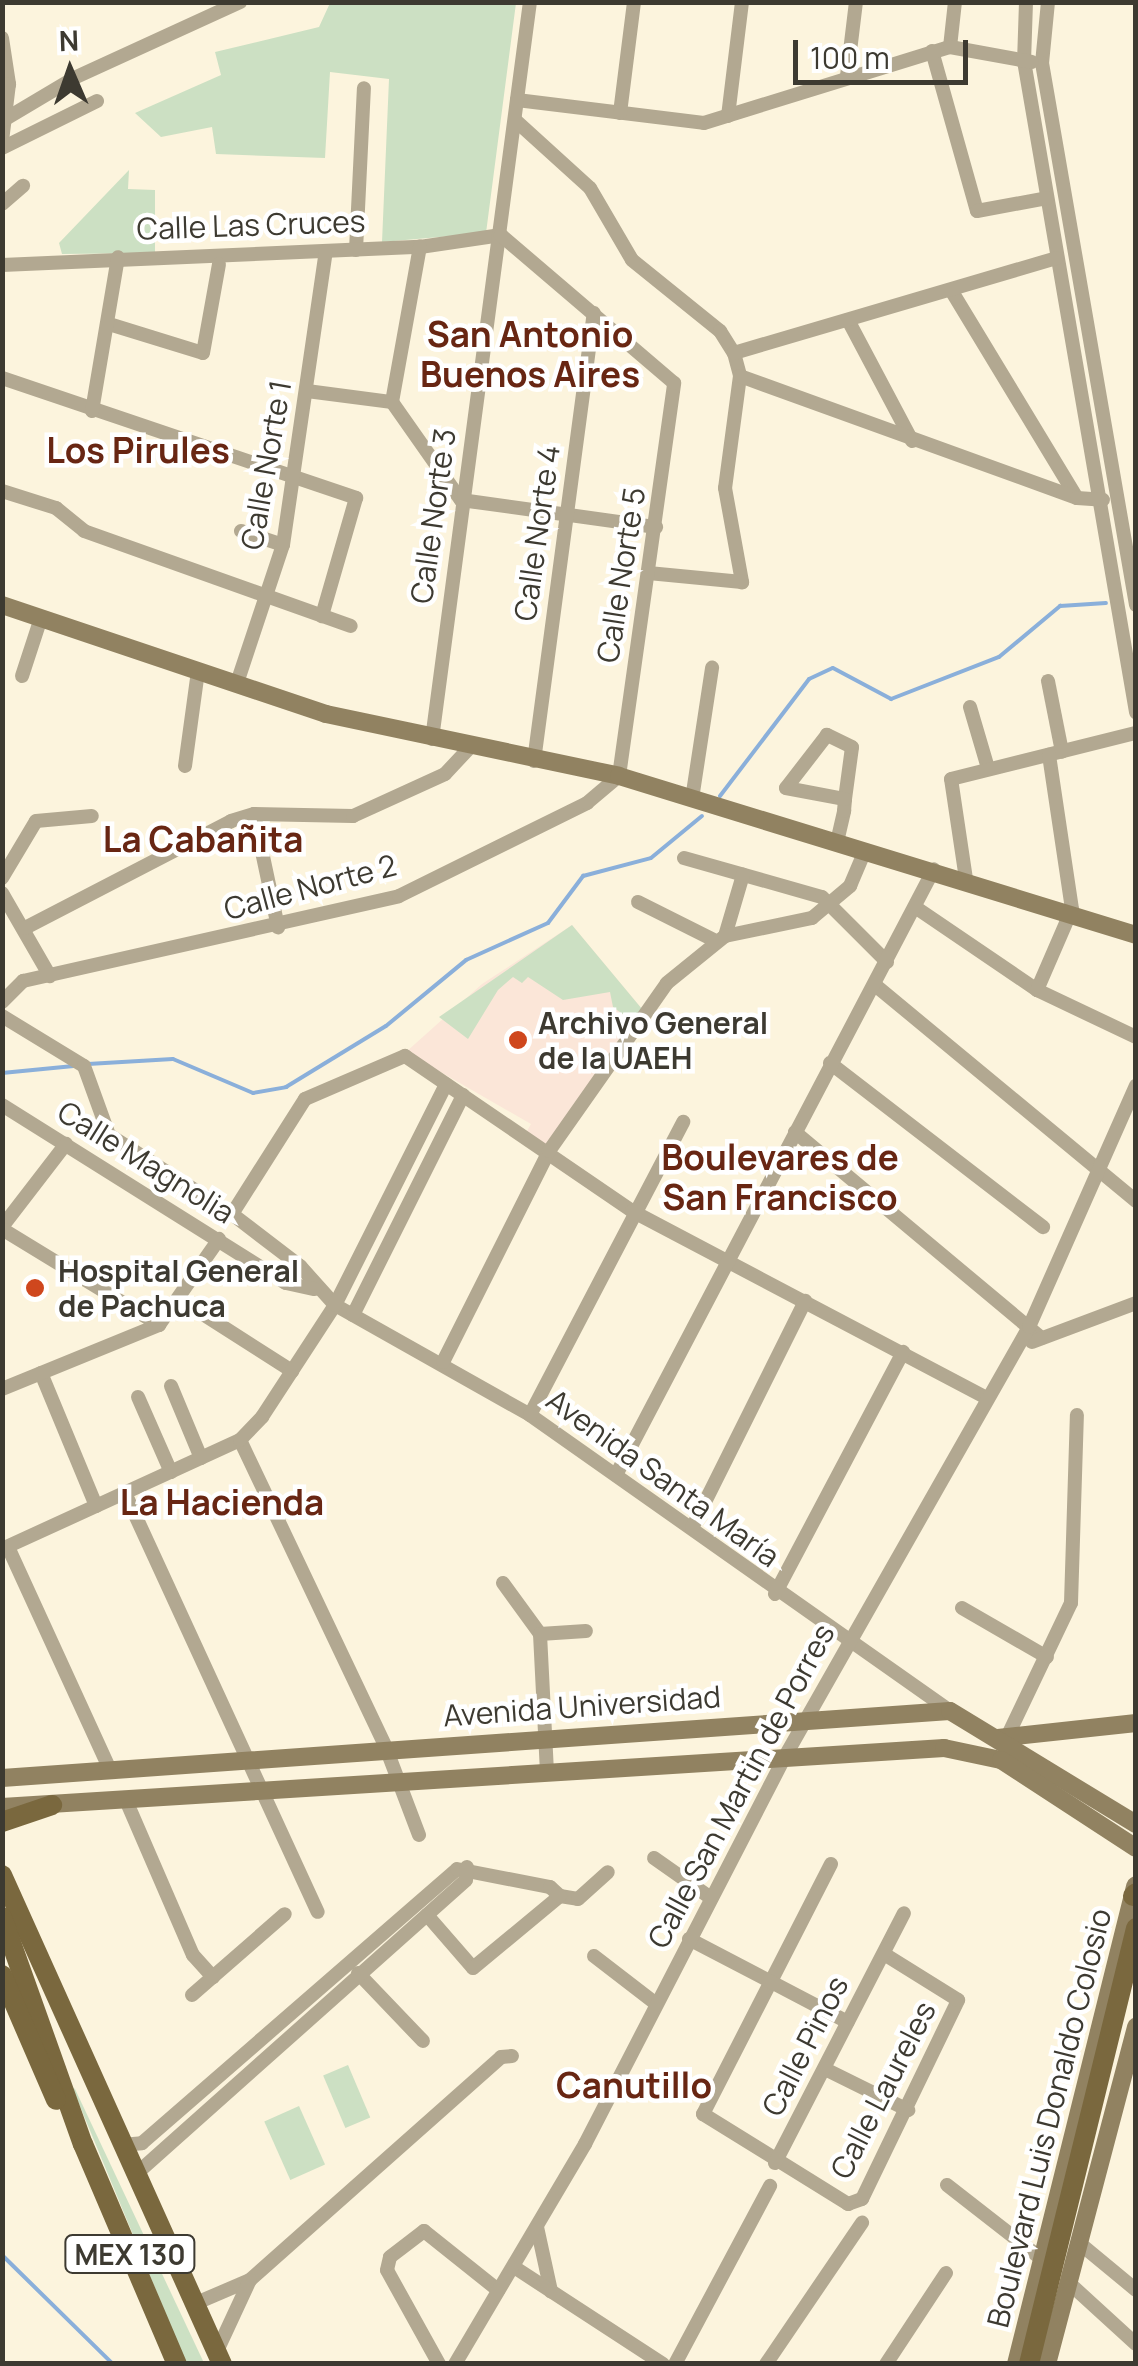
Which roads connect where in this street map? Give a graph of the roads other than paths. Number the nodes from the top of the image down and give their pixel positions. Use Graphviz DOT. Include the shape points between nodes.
graph roads {
  1 [pos="240,2"];
  2 [pos="530,2"];
  3 [pos="634,2"];
  4 [pos="742,2"];
  5 [pos="856,2"];
  6 [pos="954,2"];
  7 [pos="1026,2"];
  8 [pos="1048,2"];
  9 [pos="223,6"];
  10 [pos="2,38"];
  11 [pos="950,48"];
  12 [pos="932,51"];
  13 [pos="1024,61"];
  14 [pos="1042,63"];
  15 [pos="847,76"];
  16 [pos="364,88"];
  17 [pos="517,100"];
  18 [pos="97,101"];
  19 [pos="620,114"];
  20 [pos="728,116"];
  21 [pos="5,119"];
  22 [pos="514,120"];
  23 [pos="2,144"];
  24 [pos="23,186"];
  25 [pos="1047,198"];
  26 [pos="2,204"];
  27 [pos="501,234"];
  28 [pos="420,247"];
  29 [pos="356,250"];
  30 [pos="326,251"];
  31 [pos="118,257"];
  32 [pos="1056,258"];
  33 [pos="219,264"];
  34 [pos="2,265"];
  35 [pos="951,290"];
  36 [pos="594,313"];
  37 [pos="848,320"];
  38 [pos="108,324"];
  39 [pos="734,353"];
  40 [pos="740,376"];
  41 [pos="2,378"];
  42 [pos="307,391"];
  43 [pos="392,402"];
  44 [pos="92,410"];
  45 [pos="912,441"];
  46 [pos="292,479"];
  47 [pos="2,491"];
  48 [pos="1077,498"];
  49 [pos="462,500"];
  50 [pos="1098,500"];
  51 [pos="1116,500"];
  52 [pos="568,516"];
  53 [pos="656,528"];
  54 [pos="242,532"];
  55 [pos="283,545"];
  56 [pos="648,573"];
  57 [pos="267,597"];
  58 [pos="2,605"];
  59 [pos="1136,605"];
  60 [pos="322,616"];
  61 [pos="40,618"];
  62 [pos="351,626"];
  63 [pos="712,668"];
  64 [pos="198,670"];
  65 [pos="22,676"];
  66 [pos="1048,681"];
  67 [pos="237,683"];
  68 [pos="970,707"];
  69 [pos="1136,712"];
  70 [pos="1136,733"];
  71 [pos="432,739"];
  72 [pos="470,748"];
  73 [pos="1055,753"];
  74 [pos="534,760"];
  75 [pos="185,766"];
  76 [pos="988,768"];
  77 [pos="619,776"];
  78 [pos="692,799"];
  79 [pos="845,800"];
  80 [pos="254,814"];
  81 [pos="92,816"];
  82 [pos="837,842"];
  83 [pos="865,850"];
  84 [pos="684,858"];
  85 [pos="934,869"];
  86 [pos="744,876"];
  87 [pos="2,878"];
  88 [pos="966,878"];
  89 [pos="2,893"];
  90 [pos="638,902"];
  91 [pos="832,904"];
  92 [pos="916,907"];
  93 [pos="1072,910"];
  94 [pos="24,928"];
  95 [pos="278,928"];
  96 [pos="1136,935"];
  97 [pos="720,938"];
  98 [pos="887,962"];
  99 [pos="50,976"];
  100 [pos="874,986"];
  101 [pos="1038,990"];
  102 [pos="2,1002"];
  103 [pos="2,1016"];
  104 [pos="1136,1036"];
  105 [pos="830,1063"];
  106 [pos="446,1084"];
  107 [pos="1136,1086"];
  108 [pos="463,1095"];
  109 [pos="2,1104"];
  110 [pos="683,1122"];
  111 [pos="794,1132"];
  112 [pos="66,1144"];
  113 [pos="550,1151"];
  114 [pos="1099,1173"];
  115 [pos="1136,1201"];
  116 [pos="632,1212"];
  117 [pos="232,1214"];
  118 [pos="1043,1226"];
  119 [pos="2,1228"];
  120 [pos="219,1239"];
  121 [pos="725,1260"];
  122 [pos="314,1289"];
  123 [pos="181,1300"];
  124 [pos="806,1301"];
  125 [pos="1136,1304"];
  126 [pos="335,1305"];
  127 [pos="353,1315"];
  128 [pos="160,1325"];
  129 [pos="1029,1327"];
  130 [pos="1041,1338"];
  131 [pos="1018,1347"];
  132 [pos="903,1352"];
  133 [pos="442,1362"];
  134 [pos="292,1372"];
  135 [pos="41,1373"];
  136 [pos="171,1386"];
  137 [pos="2,1389"];
  138 [pos="983,1396"];
  139 [pos="138,1397"];
  140 [pos="530,1415"];
  141 [pos="1077,1415"];
  142 [pos="240,1440"];
  143 [pos="201,1458"];
  144 [pos="171,1472"];
  145 [pos="616,1475"];
  146 [pos="125,1493"];
  147 [pos="96,1506"];
  148 [pos="692,1528"];
  149 [pos="5,1548"];
  150 [pos="503,1583"];
  151 [pos="775,1594"];
  152 [pos="962,1608"];
  153 [pos="586,1631"];
  154 [pos="540,1634"];
  155 [pos="848,1646"];
  156 [pos="1047,1656"];
  157 [pos="950,1710"];
  158 [pos="807,1717"];
  159 [pos="1136,1723"];
  160 [pos="1003,1736"];
  161 [pos="545,1737"];
  162 [pos="492,1741"];
  163 [pos="386,1748"];
  164 [pos="248,1756"];
  165 [pos="784,1760"];
  166 [pos="109,1768"];
  167 [pos="547,1773"];
  168 [pos="494,1776"];
  169 [pos="2,1778"];
  170 [pos="401,1781"];
  171 [pos="263,1788"];
  172 [pos="126,1798"];
  173 [pos="52,1805"];
  174 [pos="2,1807"];
  175 [pos="2,1822"];
  176 [pos="1136,1824"];
  177 [pos="419,1835"];
  178 [pos="1136,1848"];
  179 [pos="654,1858"];
  180 [pos="831,1864"];
  181 [pos="467,1868"];
  182 [pos="608,1872"];
  183 [pos="2,1875"];
  184 [pos="1135,1892"];
  185 [pos="560,1896"];
  186 [pos="711,1898"];
  187 [pos="318,1912"];
  188 [pos="904,1913"];
  189 [pos="284,1914"];
  190 [pos="426,1915"];
  191 [pos="2,1917"];
  192 [pos="1136,1928"];
  193 [pos="689,1939"];
  194 [pos="2,1950"];
  195 [pos="884,1954"];
  196 [pos="594,1956"];
  197 [pos="358,1973"];
  198 [pos="2,1975"];
  199 [pos="1136,1976"];
  200 [pos="213,1977"];
  201 [pos="770,1979"];
  202 [pos="192,1995"];
  203 [pos="656,2003"];
  204 [pos="848,2022"];
  205 [pos="1136,2026"];
  206 [pos="46,2029"];
  207 [pos="423,2042"];
  208 [pos="260,2047"];
  209 [pos="512,2056"];
  210 [pos="825,2069"];
  211 [pos="908,2110"];
  212 [pos="83,2144"];
  213 [pos="121,2144"];
  214 [pos="775,2163"];
  215 [pos="134,2175"];
  216 [pos="947,2185"];
  217 [pos="770,2186"];
  218 [pos="1078,2186"];
  219 [pos="151,2212"];
  220 [pos="862,2223"];
  221 [pos="537,2227"];
  222 [pos="1066,2232"];
  223 [pos="1042,2260"];
  224 [pos="514,2267"];
  225 [pos="946,2273"];
  226 [pos="250,2280"];
  227 [pos="1068,2282"];
  228 [pos="498,2290"];
  229 [pos="1136,2290"];
  230 [pos="552,2291"];
  231 [pos="221,2292"];
  232 [pos="194,2304"];
  233 [pos="233,2316"];
  234 [pos="1136,2344"];
  235 [pos="219,2357"];
  236 [pos="662,2363"];
  237 [pos="177,2364"];
  238 [pos="439,2364"];
  239 [pos="455,2364"];
  240 [pos="675,2364"];
  241 [pos="766,2364"];
  242 [pos="886,2364"];
  243 [pos="1016,2364"];
  244 [pos="1029,2364"];
  245 [pos="1038,2364"];
  246 [pos="1048,2364"];
  1 -- 9 [label="street"];
  2 -- 17 [label="street, Calle Norte 3"];
  3 -- 19 [label="street"];
  4 -- 20 [label="street"];
  5 -- 15 [label="street"];
  6 -- 11 [label="street"];
  7 -- 13 [label="street"];
  8 -- 14 [label="street"];
  9 -- 21 [label="street"];
  10 -- 21 [label="street"];
  11 -- 12 [label="street"];
  11 -- 13 [label="street"];
  12 -- 15 [label="street"];
  12 -- 25 [label="street" via="977,211"];
  13 -- 14 [label="street"];
  13 -- 25 [label="street"];
  14 -- 51 [label="street"];
  15 -- 20 [label="street"];
  16 -- 29 [label="street"];
  17 -- 19 [label="street"];
  17 -- 22 [label="street, Calle Norte 3"];
  18 -- 23 [label="street"];
  19 -- 20 [label="street" via="704,123"];
  21 -- 23 [label="street"];
  22 -- 27 [label="street, Calle Norte 3"];
  22 -- 39 [label="street" via="590,188 632,260 720,331"];
  24 -- 26 [label="street"];
  25 -- 32 [label="street"];
  27 -- 28 [label="street, Calle Las Cruces"];
  27 -- 36 [label="street"];
  27 -- 49 [label="street, Calle Norte 3"];
  28 -- 29 [label="street, Calle Las Cruces"];
  28 -- 43 [label="street"];
  29 -- 30 [label="street, Calle Las Cruces"];
  30 -- 31 [label="street, Calle Las Cruces"];
  30 -- 42 [label="street, Calle Norte 1"];
  31 -- 34 [label="street, Calle Las Cruces"];
  31 -- 38 [label="street"];
  32 -- 35 [label="street"];
  32 -- 50 [label="street"];
  33 -- 38 [label="street" via="203,353"];
  35 -- 37 [label="street"];
  35 -- 48 [label="street"];
  36 -- 52 [label="street, Calle Norte 4"];
  36 -- 53 [label="street, Calle Norte 5" via="674,382"];
  37 -- 39 [label="street"];
  37 -- 45 [label="street"];
  38 -- 44 [label="street"];
  39 -- 40 [label="street"];
  40 -- 45 [label="street"];
  40 -- 56 [label="street" via="724,488 742,582"];
  41 -- 44 [label="street"];
  42 -- 43 [label="street"];
  42 -- 46 [label="street, Calle Norte 1"];
  43 -- 49 [label="street"];
  44 -- 46 [label="street"];
  45 -- 48 [label="street"];
  46 -- 55 [label="street, Calle Norte 1"];
  46 -- 60 [label="street" via="356,498"];
  47 -- 57 [label="street" via="56,508 84,531"];
  48 -- 50 [label="street"];
  49 -- 52 [label="street"];
  49 -- 71 [label="street, Calle Norte 3"];
  50 -- 51 [label="street"];
  50 -- 69 [label="street"];
  51 -- 59 [label="street"];
  52 -- 53 [label="street"];
  52 -- 74 [label="street, Calle Norte 4"];
  53 -- 56 [label="street, Calle Norte 5"];
  54 -- 55 [label="street"];
  55 -- 57 [label="street, Calle Norte 1"];
  56 -- 77 [label="street, Calle Norte 5"];
  57 -- 60 [label="street"];
  57 -- 67 [label="street, Calle Norte 1"];
  58 -- 61 [label="main road"];
  60 -- 62 [label="street"];
  61 -- 64 [label="main road"];
  61 -- 65 [label="street"];
  63 -- 78 [label="street"];
  64 -- 67 [label="main road"];
  64 -- 75 [label="street"];
  66 -- 73 [label="street"];
  67 -- 71 [label="main road"];
  68 -- 76 [label="street"];
  70 -- 73 [label="street"];
  71 -- 72 [label="main road"];
  72 -- 74 [label="main road"];
  72 -- 80 [label="street" via="445,774 353,816"];
  73 -- 76 [label="street"];
  73 -- 93 [label="street"];
  74 -- 77 [label="main road"];
  76 -- 88 [label="street" via="951,779"];
  77 -- 78 [label="main road"];
  77 -- 95 [label="street, Calle Norte 2" via="587,803 399,896"];
  78 -- 82 [label="main road"];
  79 -- 79 [label="street" via="852,747 827,735 786,788"];
  79 -- 82 [label="street"];
  80 -- 94 [label="street"];
  80 -- 95 [label="street"];
  81 -- 87 [label="street" via="36,820"];
  82 -- 83 [label="main road"];
  83 -- 85 [label="main road"];
  83 -- 91 [label="street" via="861,870"];
  84 -- 86 [label="street"];
  85 -- 88 [label="main road"];
  85 -- 92 [label="street"];
  86 -- 91 [label="street"];
  86 -- 97 [label="street"];
  88 -- 93 [label="main road"];
  89 -- 94 [label="street"];
  90 -- 97 [label="street"];
  91 -- 97 [label="street" via="790,929"];
  91 -- 98 [label="street"];
  92 -- 98 [label="street"];
  92 -- 101 [label="street"];
  93 -- 96 [label="main road"];
  93 -- 101 [label="street"];
  94 -- 99 [label="street"];
  95 -- 99 [label="street, Calle Norte 2"];
  97 -- 113 [label="street" via="667,983"];
  98 -- 100 [label="street"];
  99 -- 102 [label="street, Calle Norte 2" via="24,981"];
  100 -- 105 [label="street"];
  100 -- 114 [label="street"];
  101 -- 104 [label="street"];
  103 -- 117 [label="street" via="84,1066 109,1135"];
  105 -- 111 [label="street"];
  105 -- 118 [label="street"];
  106 -- 108 [label="street"];
  106 -- 117 [label="street" via="406,1056 305,1099"];
  106 -- 126 [label="street"];
  107 -- 114 [label="street, Calle San Martin de Porres"];
  108 -- 113 [label="street"];
  108 -- 127 [label="street"];
  109 -- 112 [label="street, Calle Magnolia"];
  110 -- 116 [label="street"];
  111 -- 121 [label="street"];
  111 -- 129 [label="street"];
  112 -- 119 [label="street"];
  112 -- 120 [label="street, Calle Magnolia"];
  113 -- 116 [label="street"];
  113 -- 133 [label="street"];
  114 -- 115 [label="street"];
  114 -- 129 [label="street, Calle San Martin de Porres"];
  116 -- 121 [label="street"];
  116 -- 140 [label="street"];
  117 -- 122 [label="street" via="300,1266"];
  119 -- 128 [label="street"];
  120 -- 122 [label="street, Calle Magnolia" via="286,1283"];
  120 -- 123 [label="street"];
  121 -- 124 [label="street"];
  121 -- 145 [label="street"];
  122 -- 126 [label="street, Avenida Santa María"];
  123 -- 128 [label="street"];
  123 -- 134 [label="street"];
  124 -- 132 [label="street"];
  124 -- 148 [label="street"];
  125 -- 130 [label="street"];
  126 -- 127 [label="street, Avenida Santa María"];
  126 -- 134 [label="street"];
  127 -- 133 [label="street, Avenida Santa María"];
  128 -- 135 [label="street"];
  129 -- 130 [label="street"];
  129 -- 131 [label="street, Calle San Martin de Porres"];
  130 -- 131 [label="street"];
  131 -- 138 [label="street, Calle San Martin de Porres"];
  132 -- 138 [label="street"];
  132 -- 151 [label="street"];
  133 -- 140 [label="street, Avenida Santa María"];
  134 -- 142 [label="street"];
  135 -- 137 [label="street"];
  135 -- 147 [label="street"];
  136 -- 143 [label="street"];
  138 -- 155 [label="street, Calle San Martin de Porres"];
  139 -- 144 [label="street"];
  140 -- 145 [label="street, Avenida Santa María"];
  141 -- 156 [label="street" via="1071,1603"];
  142 -- 143 [label="street"];
  142 -- 163 [label="street"];
  143 -- 144 [label="street"];
  144 -- 146 [label="street"];
  145 -- 148 [label="street, Avenida Santa María"];
  146 -- 147 [label="street"];
  146 -- 164 [label="street"];
  147 -- 149 [label="street"];
  148 -- 151 [label="street, Avenida Santa María"];
  149 -- 166 [label="street"];
  150 -- 154 [label="street"];
  151 -- 155 [label="street, Avenida Santa María"];
  152 -- 156 [label="street"];
  153 -- 154 [label="street"];
  154 -- 161 [label="street"];
  155 -- 157 [label="street, Avenida Santa María"];
  155 -- 158 [label="street, Calle San Martin de Porres"];
  156 -- 160 [label="street"];
  157 -- 158 [label="main road, Avenida Universidad"];
  157 -- 160 [label="main road"];
  158 -- 161 [label="main road, Avenida Universidad"];
  158 -- 165 [label="street, Calle San Martin de Porres"];
  159 -- 160 [label="main road"];
  160 -- 176 [label="main road"];
  161 -- 162 [label="main road, Avenida Universidad"];
  161 -- 167 [label="street"];
  162 -- 163 [label="main road, Avenida Universidad"];
  162 -- 168 [label="main road"];
  163 -- 164 [label="main road, Avenida Universidad"];
  163 -- 170 [label="street"];
  164 -- 166 [label="main road, Avenida Universidad"];
  164 -- 171 [label="street"];
  165 -- 167 [label="main road, Avenida Universidad"];
  165 -- 178 [label="main road, Avenida Universidad" via="974,1750"];
  165 -- 186 [label="street, Calle San Martin de Porres"];
  166 -- 169 [label="main road, Avenida Universidad"];
  167 -- 168 [label="main road, Avenida Universidad"];
  168 -- 170 [label="main road, Avenida Universidad"];
  170 -- 171 [label="main road, Avenida Universidad"];
  170 -- 177 [label="street"];
  171 -- 172 [label="main road, Avenida Universidad"];
  171 -- 187 [label="street"];
  172 -- 173 [label="main road, Avenida Universidad"];
  172 -- 200 [label="street" via="193,1955"];
  173 -- 174 [label="main road, Avenida Universidad"];
  173 -- 175 [label="main road"];
  179 -- 186 [label="street"];
  180 -- 201 [label="street"];
  181 -- 185 [label="street"];
  181 -- 190 [label="street" via="466,1880"];
  181 -- 208 [label="street"];
  182 -- 185 [label="street" via="578,1899"];
  183 -- 213 [label="main road, MEX 130"];
  184 -- 222 [label="main road, Boulevard Luis Donaldo Colosio"];
  185 -- 190 [label="street" via="474,1968"];
  186 -- 193 [label="street, Calle San Martin de Porres"];
  188 -- 195 [label="street, Calle Pinos"];
  189 -- 200 [label="street"];
  190 -- 197 [label="street"];
  191 -- 206 [label="main road, MEX 130"];
  192 -- 218 [label="main road"];
  193 -- 201 [label="street"];
  193 -- 203 [label="street, Calle San Martin de Porres"];
  194 -- 206 [label="main road"];
  195 -- 204 [label="street, Calle Pinos"];
  195 -- 211 [label="street, Calle Laureles" via="958,2000"];
  196 -- 203 [label="street"];
  197 -- 207 [label="street"];
  197 -- 208 [label="street"];
  198 -- 212 [label="main road"];
  199 -- 218 [label="main road"];
  200 -- 202 [label="street"];
  201 -- 204 [label="street"];
  201 -- 214 [label="street" via="703,2114"];
  203 -- 221 [label="street, Calle San Martin de Porres"];
  204 -- 210 [label="street, Calle Pinos"];
  205 -- 222 [label="main road, Boulevard Luis Donaldo Colosio"];
  206 -- 212 [label="main road, MEX 130"];
  206 -- 219 [label="main road" via="116,2166"];
  208 -- 213 [label="street" via="142,2142"];
  208 -- 215 [label="street"];
  209 -- 226 [label="street" via="501,2057"];
  210 -- 211 [label="street"];
  210 -- 214 [label="street, Calle Pinos"];
  211 -- 214 [label="street, Calle Laureles" via="856,2204"];
  212 -- 237 [label="main road, MEX 130"];
  213 -- 215 [label="main road, MEX 130"];
  215 -- 219 [label="main road, MEX 130"];
  216 -- 223 [label="street"];
  217 -- 240 [label="street"];
  218 -- 222 [label="main road"];
  219 -- 232 [label="main road, MEX 130"];
  220 -- 241 [label="street"];
  221 -- 224 [label="street, Calle San Martin de Porres"];
  221 -- 230 [label="street"];
  222 -- 223 [label="main road, Boulevard Luis Donaldo Colosio"];
  222 -- 227 [label="main road, Boulevard Luis Donaldo Colosio"];
  222 -- 229 [label="street"];
  222 -- 244 [label="main road"];
  222 -- 245 [label="main road"];
  223 -- 243 [label="main road, Boulevard Luis Donaldo Colosio"];
  224 -- 228 [label="street, Calle San Martin de Porres"];
  224 -- 230 [label="street"];
  225 -- 242 [label="street"];
  226 -- 231 [label="street"];
  226 -- 233 [label="street"];
  227 -- 234 [label="street"];
  227 -- 246 [label="main road, Boulevard Luis Donaldo Colosio"];
  228 -- 238 [label="street" via="424,2230 390,2256 387,2270"];
  228 -- 239 [label="street, Calle San Martin de Porres"];
  230 -- 236 [label="street"];
  231 -- 232 [label="street"];
  231 -- 233 [label="street"];
  232 -- 235 [label="main road, MEX 130"];
  233 -- 235 [label="street"];
}
